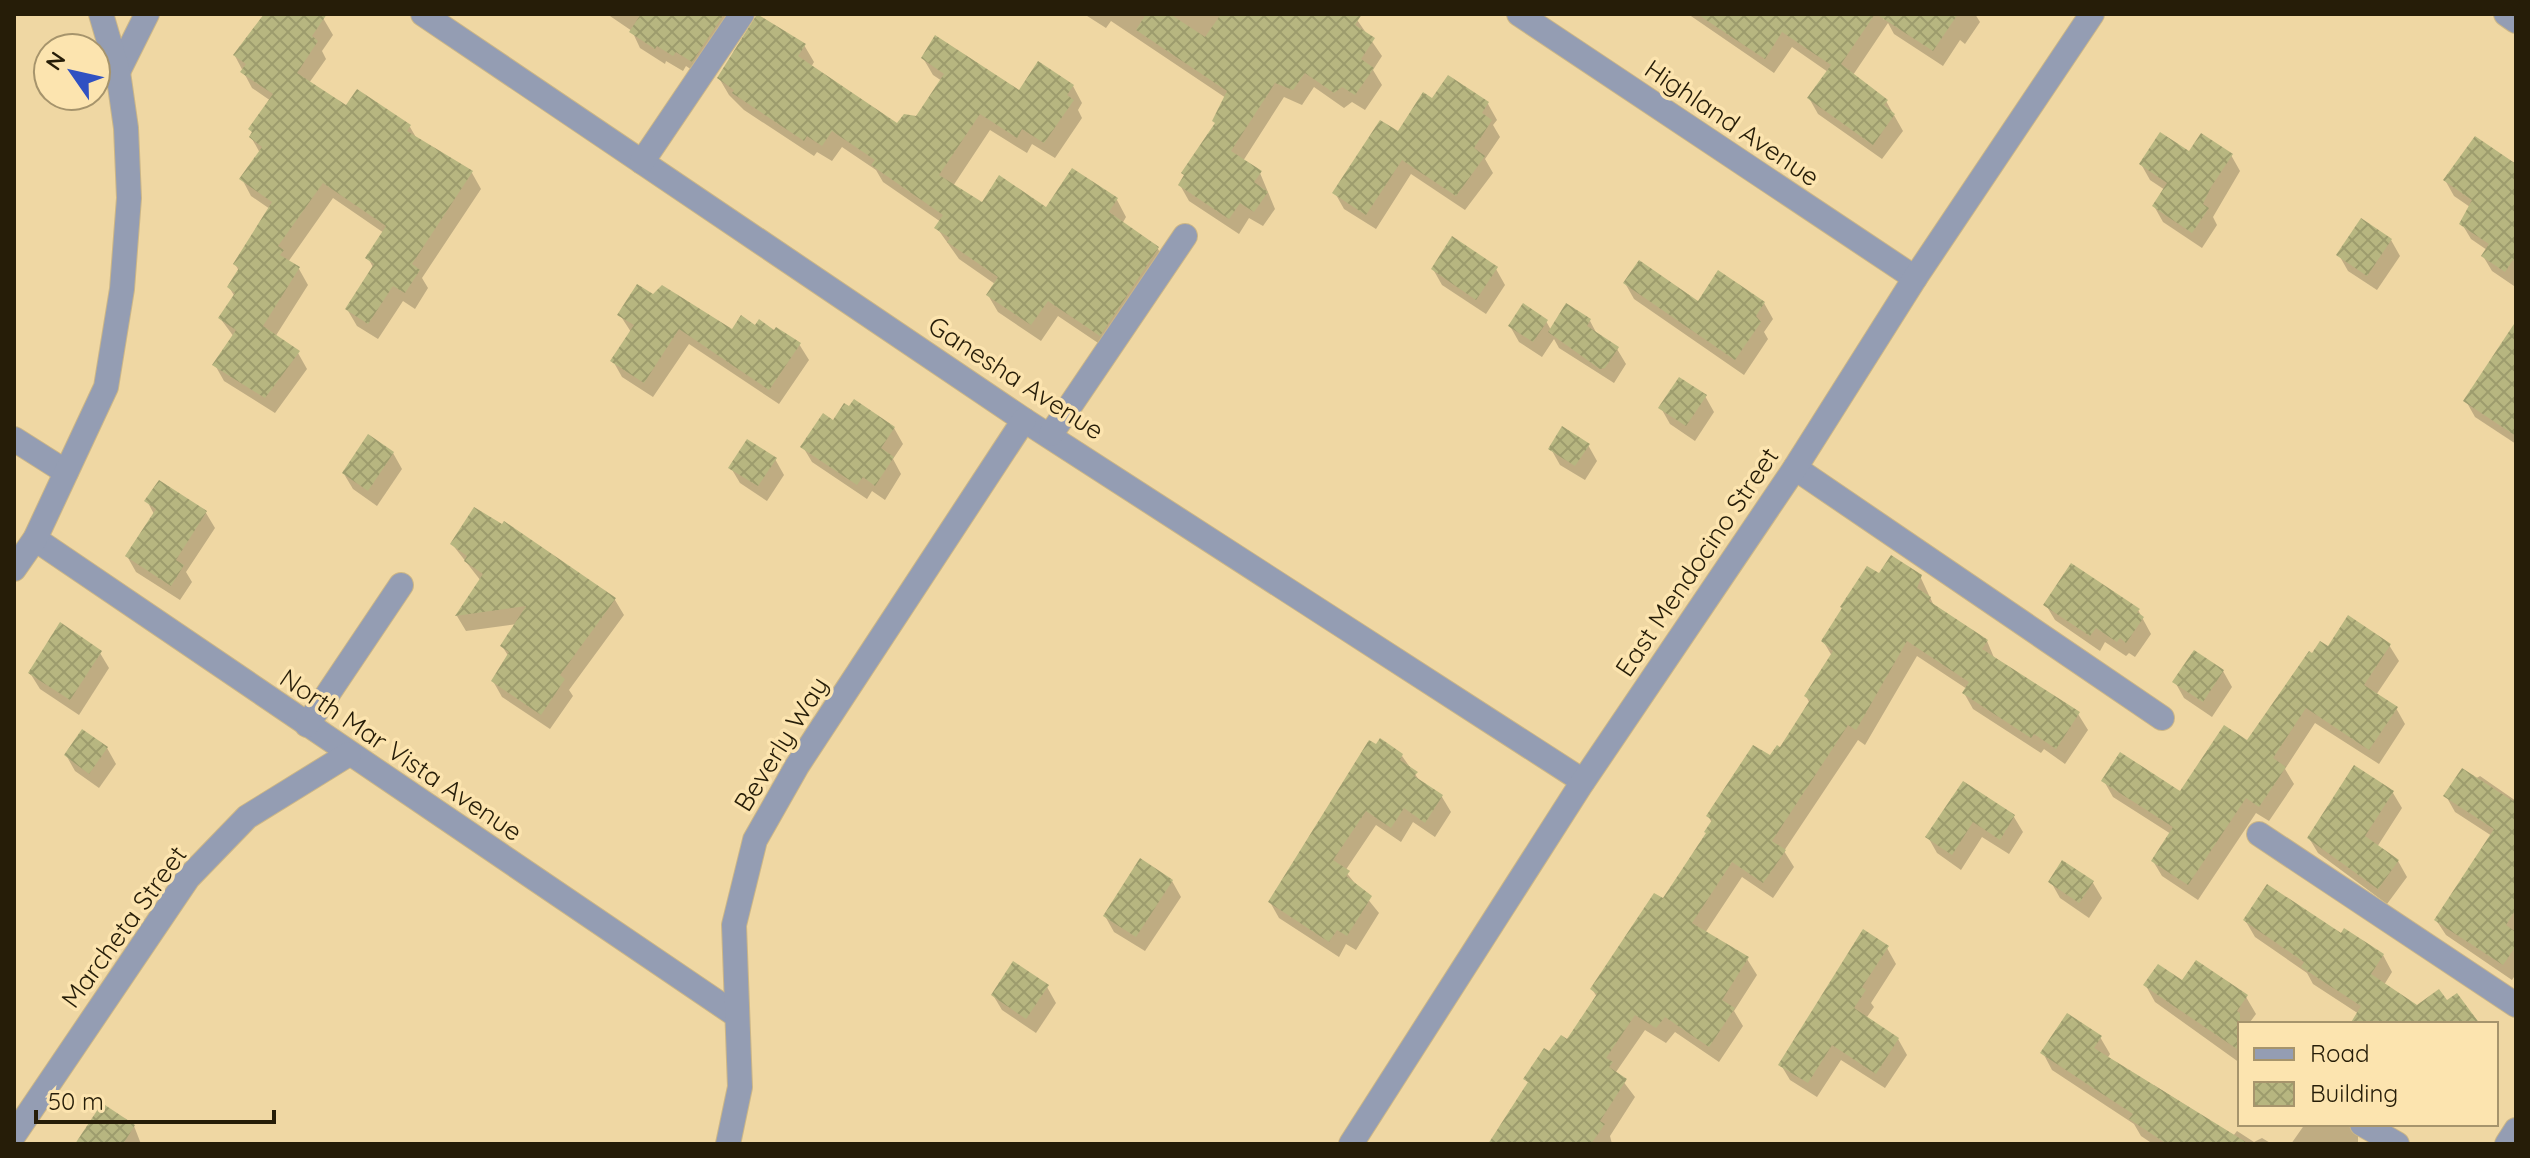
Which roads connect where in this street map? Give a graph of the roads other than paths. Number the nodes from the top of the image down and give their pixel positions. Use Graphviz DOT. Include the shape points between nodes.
graph roads {
  1 [pos="101,14"];
  2 [pos="147,14"];
  3 [pos="423,14"];
  4 [pos="742,14"];
  5 [pos="1519,14"];
  6 [pos="2092,14"];
  7 [pos="2506,14"];
  8 [pos="2516,21"];
  9 [pos="118,72"];
  10 [pos="642,162"];
  11 [pos="1185,236"];
  12 [pos="1915,278"];
  13 [pos="1024,420"];
  14 [pos="1051,434"];
  15 [pos="14,439"];
  16 [pos="1795,468"];
  17 [pos="66,472"];
  18 [pos="35,539"];
  19 [pos="14,569"];
  20 [pos="401,585"];
  21 [pos="2162,718"];
  22 [pos="307,725"];
  23 [pos="349,754"];
  24 [pos="1583,781"];
  25 [pos="2259,834"];
  26 [pos="2516,1005"];
  27 [pos="736,1015"];
  28 [pos="2366,1126"];
  29 [pos="2516,1130"];
  30 [pos="14,1135"];
  31 [pos="728,1144"];
  32 [pos="1351,1144"];
  33 [pos="2397,1144"];
  34 [pos="2507,1144"];
  1 -- 9 [label="street"];
  2 -- 9 [label="street"];
  3 -- 10 [label="street, Ganesha Avenue"];
  4 -- 10 [label="street"];
  5 -- 12 [label="street, Highland Avenue"];
  6 -- 12 [label="street, East Mendocino Street"];
  7 -- 8 [label="street"];
  9 -- 17 [label="street" via="129,198 122,289 106,387"];
  10 -- 13 [label="street, Ganesha Avenue"];
  11 -- 14 [label="street"];
  12 -- 16 [label="street, East Mendocino Street"];
  13 -- 14 [label="street, Ganesha Avenue"];
  13 -- 27 [label="street, Beverly Way" via="797,766 755,840 734,925"];
  14 -- 24 [label="street, Ganesha Avenue"];
  15 -- 17 [label="street"];
  16 -- 21 [label="street"];
  16 -- 24 [label="street, East Mendocino Street"];
  17 -- 18 [label="street"];
  18 -- 19 [label="street"];
  18 -- 22 [label="street, North Mar Vista Avenue"];
  20 -- 22 [label="street"];
  22 -- 23 [label="street, North Mar Vista Avenue"];
  23 -- 27 [label="street, North Mar Vista Avenue"];
  23 -- 30 [label="street, Marcheta Street" via="247,817 188,878"];
  24 -- 32 [label="street, East Mendocino Street"];
  25 -- 26 [label="street"];
  27 -- 31 [label="street, Beverly Way" via="740,1087"];
  28 -- 33 [label="street"];
  29 -- 34 [label="street"];
}
